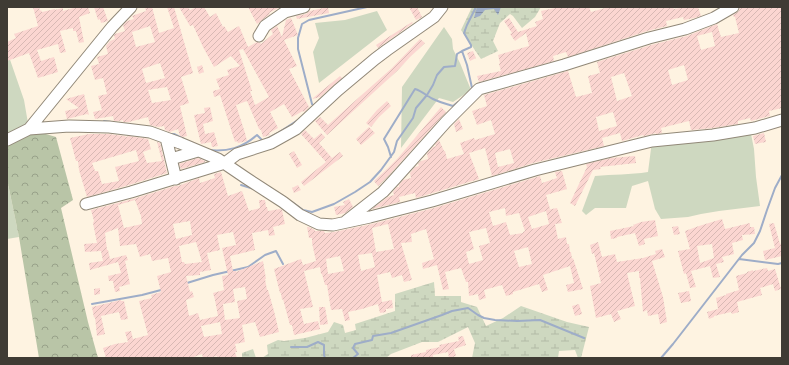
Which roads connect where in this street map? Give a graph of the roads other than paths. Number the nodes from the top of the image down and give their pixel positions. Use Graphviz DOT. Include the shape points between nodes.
graph roads {
  1 [pos="131,7"];
  2 [pos="304,7"];
  3 [pos="442,7"];
  4 [pos="733,7"];
  5 [pos="259,36"];
  6 [pos="782,120"];
  7 [pos="28,129"];
  8 [pos="166,138"];
  9 [pos="7,140"];
  10 [pos="198,151"];
  11 [pos="171,159"];
  12 [pos="225,163"];
  13 [pos="176,179"];
  14 [pos="86,204"];
  15 [pos="344,223"];
  1 -- 7 [label="street"];
  2 -- 5 [label="street" via="285,12 265,26"];
  3 -- 12 [label="street" via="434,17 375,59 296,129 271,143 237,154"];
  4 -- 15 [label="street" via="686,29 479,89 383,192"];
  6 -- 15 [label="street" via="755,128 713,135 652,141 535,170 432,201"];
  7 -- 8 [label="street" via="109,126 150,132"];
  7 -- 9 [label="street"];
  8 -- 10 [label="street"];
  8 -- 11 [label="street"];
  10 -- 11 [label="street"];
  10 -- 12 [label="street"];
  11 -- 13 [label="street"];
  12 -- 13 [label="street"];
  12 -- 15 [label="street" via="304,217 319,224"];
  13 -- 14 [label="street"];
}
